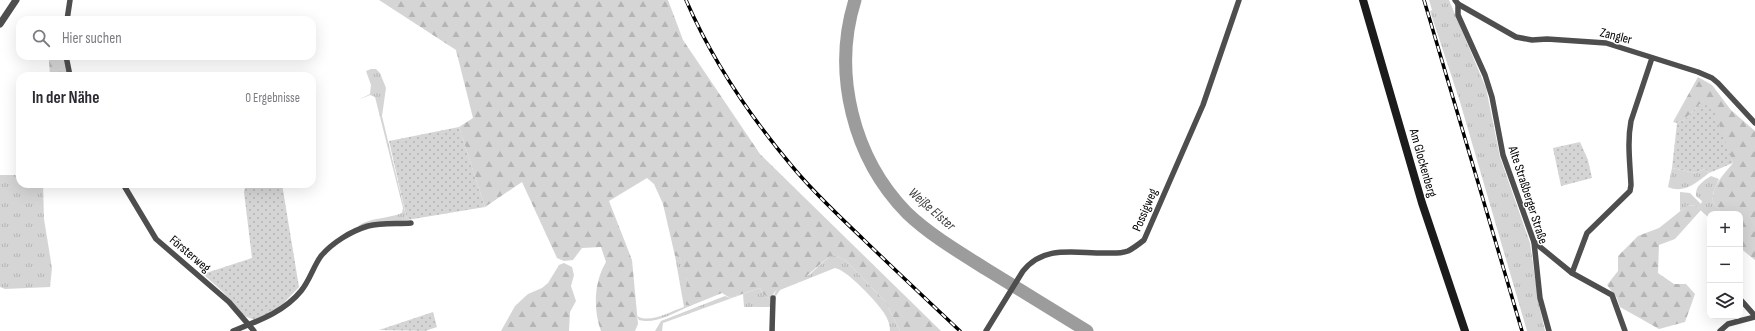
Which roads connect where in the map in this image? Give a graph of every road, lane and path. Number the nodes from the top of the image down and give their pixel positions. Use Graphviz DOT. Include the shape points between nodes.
graph roads {
  1 [pos="16,0"];
  2 [pos="70,0"];
  3 [pos="1239,0"];
  4 [pos="1363,0"];
  5 [pos="1456,2"];
  6 [pos="68,16"];
  7 [pos="0,24"];
  8 [pos="1652,58"];
  9 [pos="67,60"];
  10 [pos="69,72"];
  11 [pos="1755,123"];
  12 [pos="125,188"];
  13 [pos="411,223"];
  14 [pos="1534,242"];
  15 [pos="1572,273"];
  16 [pos="772,298"];
  17 [pos="1743,303"];
  18 [pos="1755,317"];
  19 [pos="249,324"];
  20 [pos="233,331"];
  21 [pos="254,331"];
  22 [pos="772,331"];
  23 [pos="986,331"];
  24 [pos="1465,331"];
  25 [pos="1548,331"];
  26 [pos="1625,331"];
  27 [pos="1720,331"];
  1 -- 7 [label="street"];
  2 -- 6 [label="street"];
  3 -- 23 [label="street, Possigweg" via="1203,105 1144,240 1128,250 1116,253 1051,252 1040,256 1030,262 1023,271"];
  4 -- 24 [label="main road, Am Glockenberg" via="1422,203"];
  5 -- 8 [label="street, Zangler" via="1521,39 1606,43"];
  5 -- 14 [label="street, Alte Straßberger Straße" via="1458,15 1485,75 1503,155"];
  8 -- 11 [label="street, Zangler" via="1712,78"];
  8 -- 15 [label="street" via="1629,132 1630,191 1587,233"];
  9 -- 10 [label="street"];
  12 -- 19 [label="street, Försterweg" via="156,239 224,297"];
  13 -- 19 [label="street" via="368,226 338,242 321,256 298,294 277,312"];
  14 -- 15 [label="street"];
  14 -- 25 [label="street, Alte Straßberger Straße" via="1540,298"];
  15 -- 26 [label="street" via="1612,295"];
  16 -- 22 [label="street"];
  17 -- 18 [label="street"];
  18 -- 27 [label="street" via="1728,324"];
  19 -- 20 [label="street"];
  19 -- 21 [label="street, Försterweg"];
}
